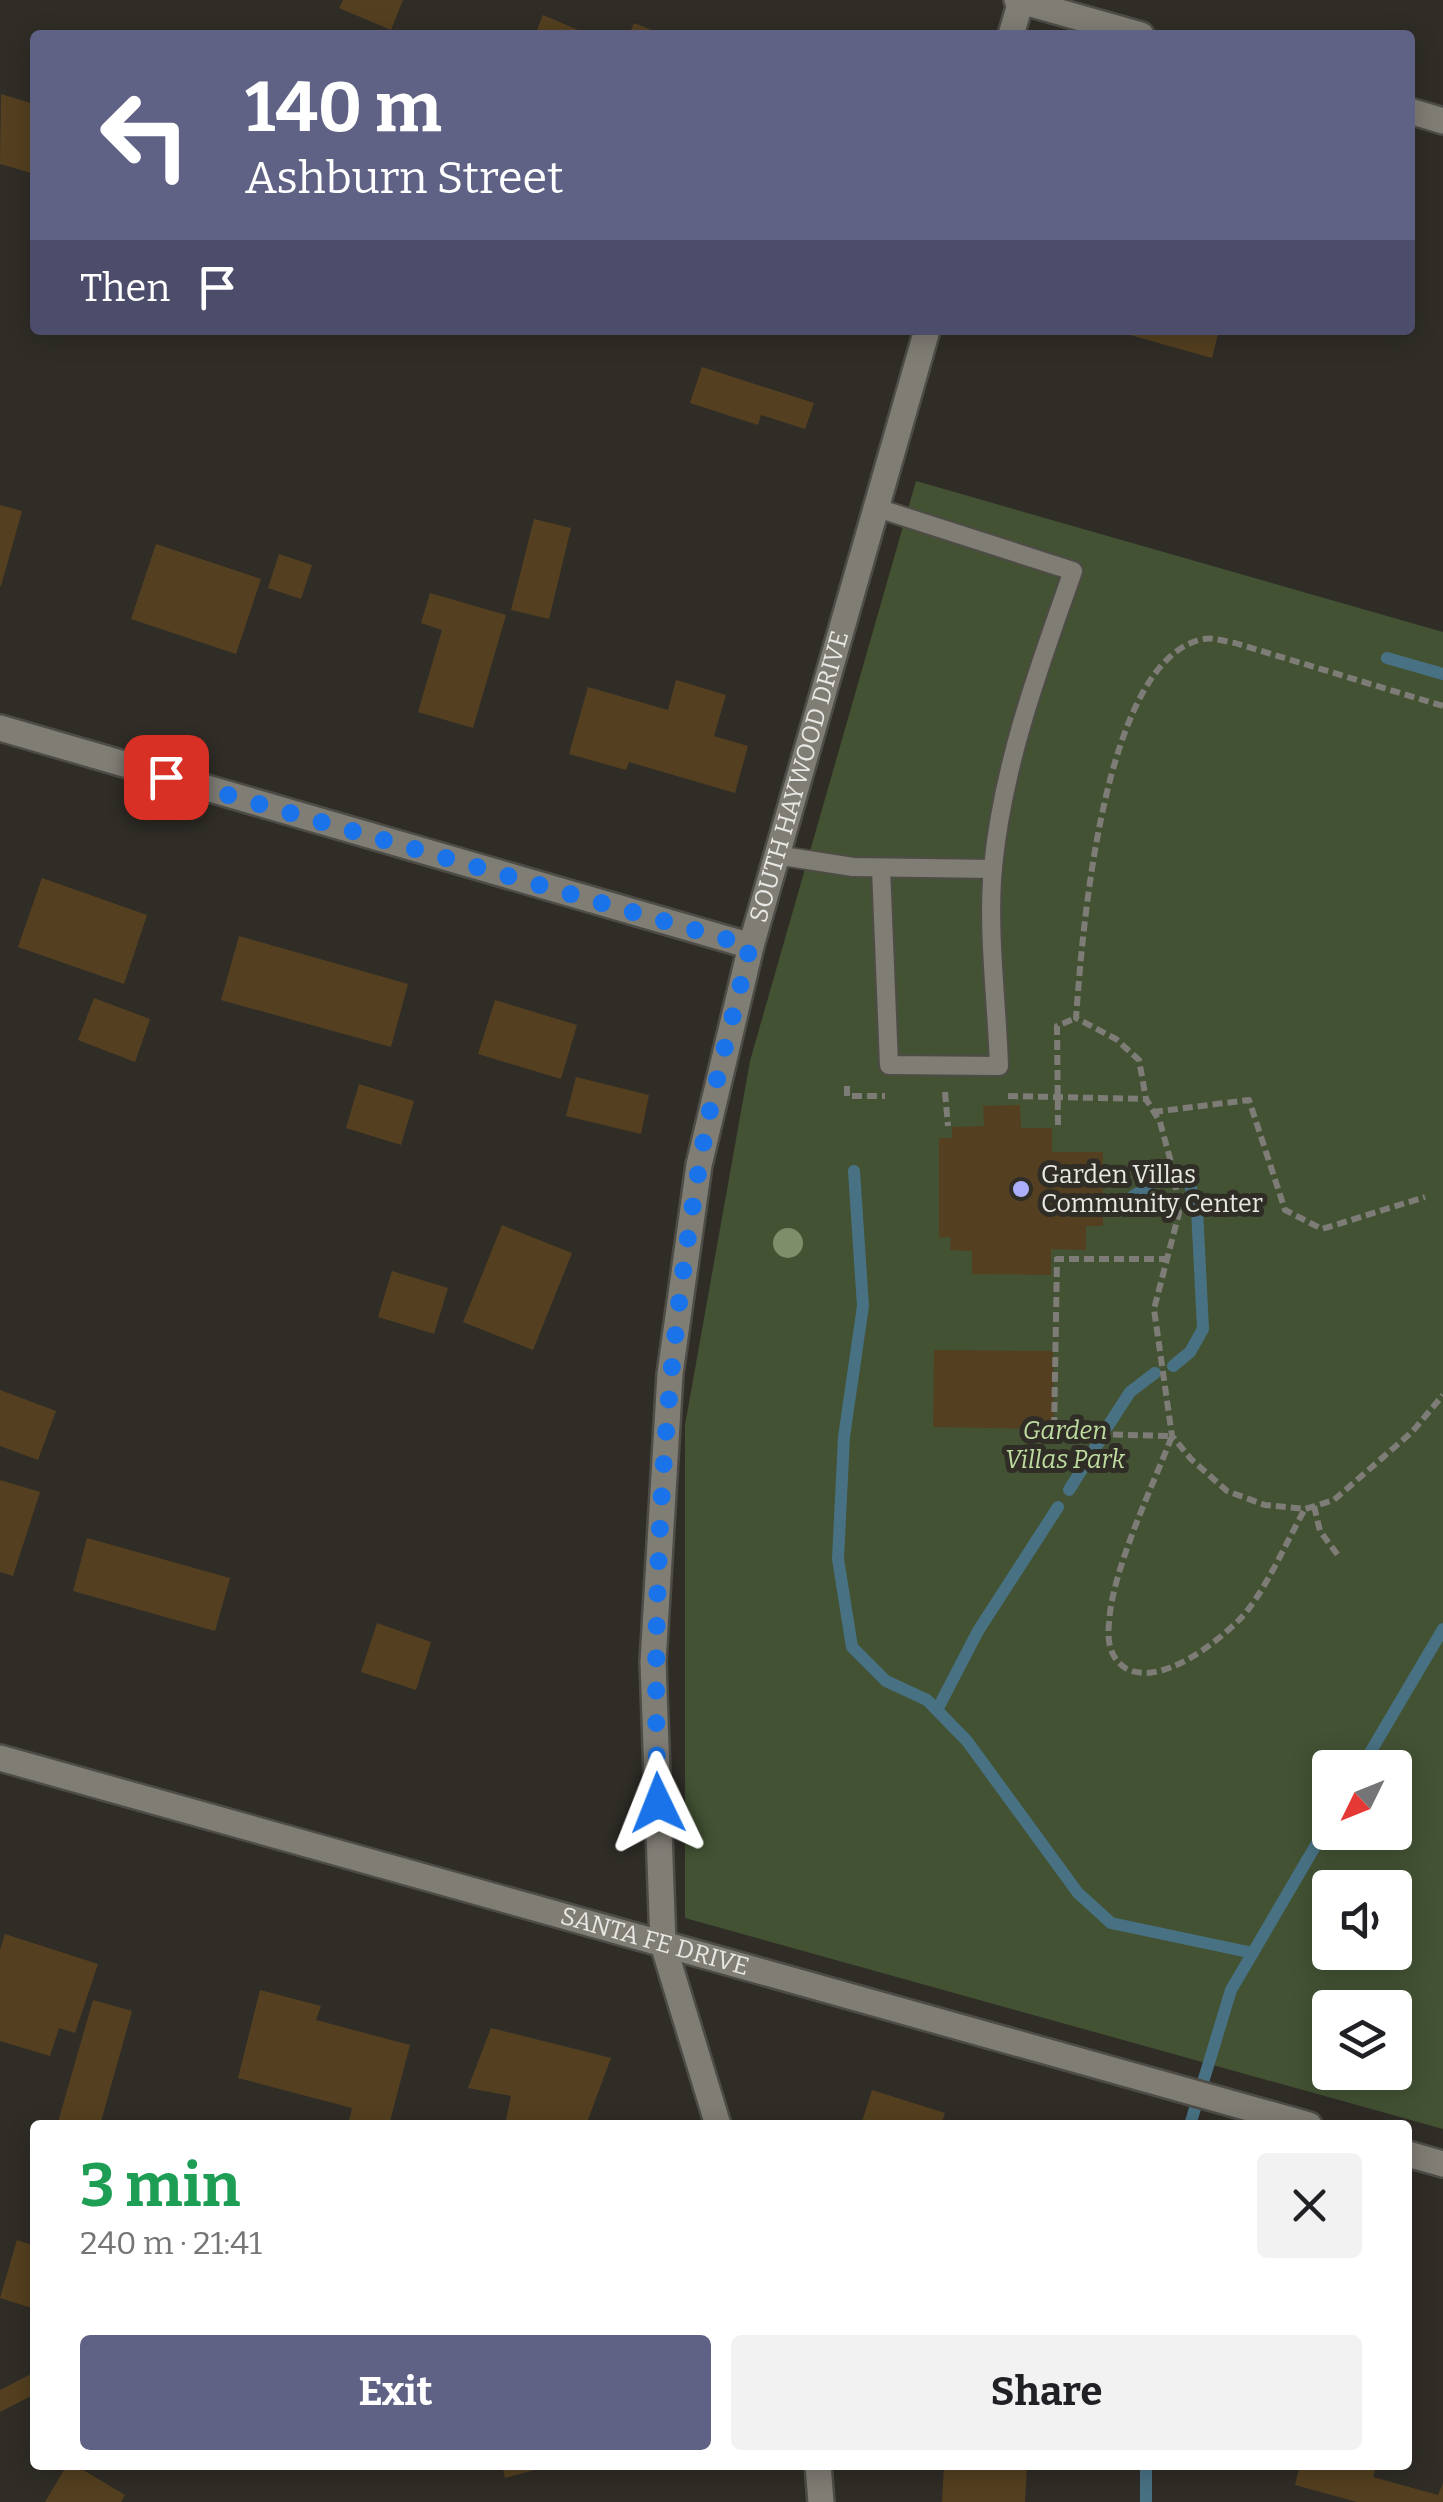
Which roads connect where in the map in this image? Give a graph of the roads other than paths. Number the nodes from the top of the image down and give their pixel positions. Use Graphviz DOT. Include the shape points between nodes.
graph roads {
  1 [pos="1019,0"];
  2 [pos="1012,30"];
  3 [pos="1124,30"];
  4 [pos="1415,113"];
  5 [pos="1443,121"];
  6 [pos="927,335"];
  7 [pos="877,508"];
  8 [pos="0,728"];
  9 [pos="776,855"];
  10 [pos="881,868"];
  11 [pos="993,870"];
  12 [pos="750,946"];
  13 [pos="0,1758"];
  14 [pos="663,1944"];
  15 [pos="716,2120"];
  16 [pos="1292,2120"];
  17 [pos="1412,2155"];
  18 [pos="1443,2164"];
  19 [pos="818,2470"];
  20 [pos="821,2502"];
  1 -- 2 [label="street"];
  1 -- 3 [label="street"];
  4 -- 5 [label="street"];
  6 -- 7 [label="street, SOUTH HAYWOOD DRIVE"];
  7 -- 9 [label="street, SOUTH HAYWOOD DRIVE"];
  7 -- 11 [label="lane" via="1073,571 1013,755"];
  8 -- 12 [label="street"];
  9 -- 10 [label="lane"];
  9 -- 12 [label="street, SOUTH HAYWOOD DRIVE"];
  10 -- 11 [label="lane"];
  10 -- 11 [label="lane" via="888,1065 926,1066 999,1066"];
  12 -- 14 [label="street, SOUTH HAYWOOD DRIVE" via="699,1165 670,1374 653,1662"];
  13 -- 14 [label="street, SANTA FE DRIVE"];
  14 -- 15 [label="street, SOUTH HAYWOOD DRIVE"];
  14 -- 16 [label="street, SANTA FE DRIVE"];
  17 -- 18 [label="street"];
  19 -- 20 [label="street"];
}
